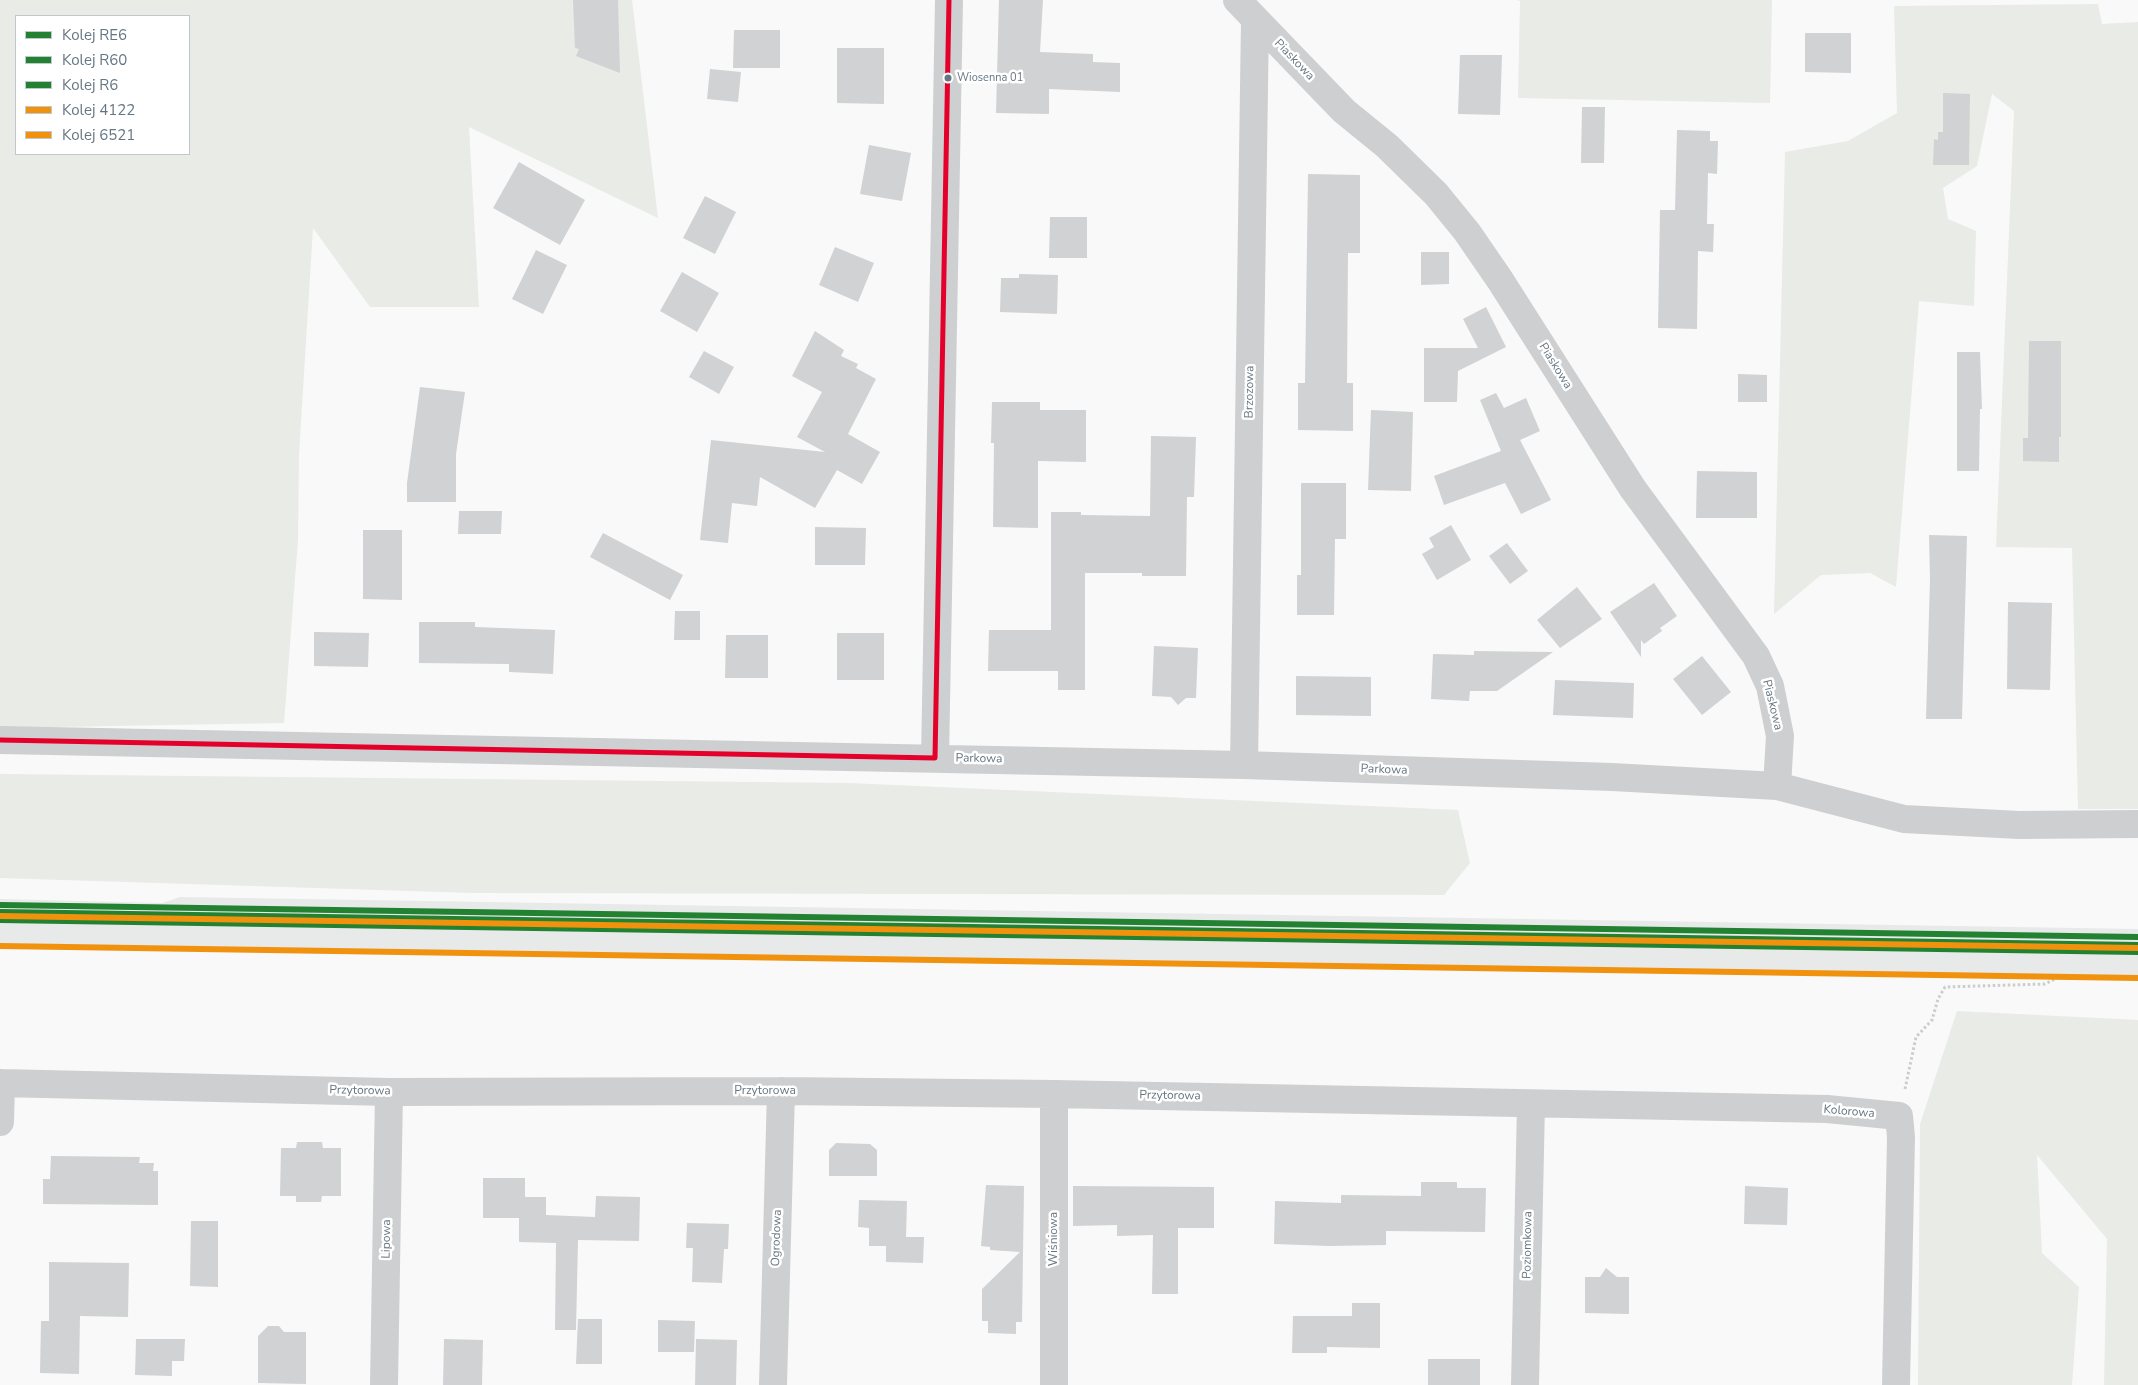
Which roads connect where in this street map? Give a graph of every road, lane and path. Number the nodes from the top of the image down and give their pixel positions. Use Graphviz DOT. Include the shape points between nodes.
graph roads {
  1 [pos="949,0"];
  2 [pos="1237,0"];
  3 [pos="1256,20"];
  4 [pos="0,740"];
  5 [pos="936,758"];
  6 [pos="1244,765"];
  7 [pos="1777,786"];
  8 [pos="2138,824"];
  9 [pos="2138,977"];
  10 [pos="0,1083"];
  11 [pos="781,1091"];
  12 [pos="390,1092"];
  13 [pos="1054,1094"];
  14 [pos="1531,1104"];
  15 [pos="1899,1116"];
  16 [pos="0,1122"];
  17 [pos="384,1385"];
  18 [pos="773,1385"];
  19 [pos="1054,1385"];
  20 [pos="1525,1385"];
  21 [pos="1896,1385"];
  1 -- 5 [label="street"];
  2 -- 3 [label="street, Piaskowa"];
  3 -- 6 [label="street, Brzozowa"];
  3 -- 7 [label="street, Piaskowa" via="1344,111 1387,146 1436,194 1467,232 1633,489 1756,656 1770,686 1780,736"];
  4 -- 5 [label="street, Parkowa"];
  5 -- 6 [label="street, Parkowa"];
  6 -- 7 [label="street, Parkowa"];
  7 -- 8 [label="street, Parkowa" via="1904,819 2018,826"];
  9 -- 15 [label="path" via="2059,978 2045,984 1945,987 1932,1020 1916,1037"];
  10 -- 12 [label="street, Przytorowa"];
  10 -- 16 [label="street"];
  11 -- 12 [label="street, Przytorowa"];
  11 -- 13 [label="street, Przytorowa"];
  11 -- 18 [label="street, Ogrodowa"];
  12 -- 17 [label="street, Lipowa"];
  13 -- 14 [label="street, Przytorowa"];
  13 -- 19 [label="street, Wiśniowa"];
  14 -- 15 [label="street, Kolorowa" via="1827,1109"];
  14 -- 20 [label="street, Poziomkowa"];
  15 -- 21 [label="street" via="1902,1137"];
}
